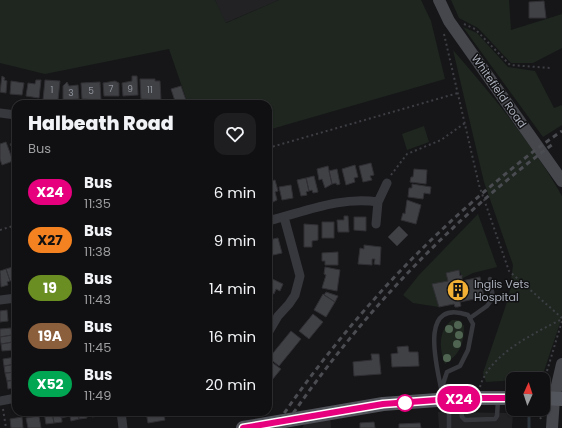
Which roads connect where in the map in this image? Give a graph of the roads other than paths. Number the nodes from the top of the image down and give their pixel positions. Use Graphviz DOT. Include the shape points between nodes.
graph roads {
  1 [pos="439,0"];
  2 [pos="0,113"];
  3 [pos="12,114"];
  4 [pos="562,181"];
  5 [pos="387,183"];
  6 [pos="378,202"];
  7 [pos="284,217"];
  8 [pos="272,220"];
  9 [pos="376,224"];
  10 [pos="490,279"];
  11 [pos="12,298"];
  12 [pos="0,300"];
  13 [pos="470,318"];
  14 [pos="272,326"];
  15 [pos="562,364"];
  16 [pos="449,396"];
  17 [pos="498,398"];
  18 [pos="506,398"];
  19 [pos="553,398"];
  20 [pos="12,399"];
  21 [pos="1,400"];
  22 [pos="121,416"];
  23 [pos="123,428"];
  24 [pos="244,428"];
  25 [pos="449,428"];
  26 [pos="552,428"];
  1 -- 4 [label="main road, Whitefield Road" via="449,21"];
  2 -- 3 [label="street"];
  5 -- 6 [label="street"];
  6 -- 7 [label="street" via="363,199 343,201"];
  6 -- 9 [label="street"];
  7 -- 8 [label="street"];
  7 -- 14 [label="street" via="300,276 290,304"];
  10 -- 13 [label="lane" via="493,298 487,306"];
  11 -- 12 [label="street"];
  13 -- 16 [label="lane" via="473,324 472,336 464,360 460,366 447,372"];
  13 -- 16 [label="lane" via="458,312 447,313 438,321 434,333 433,346"];
  15 -- 19 [label="main road"];
  16 -- 17 [label="main road"];
  16 -- 17 [label="lane" via="465,420 495,419 498,416"];
  16 -- 24 [label="main road" via="383,404"];
  16 -- 25 [label="lane"];
  17 -- 18 [label="main road"];
  19 -- 26 [label="main road"];
  20 -- 21 [label="street"];
  22 -- 23 [label="street"];
}
